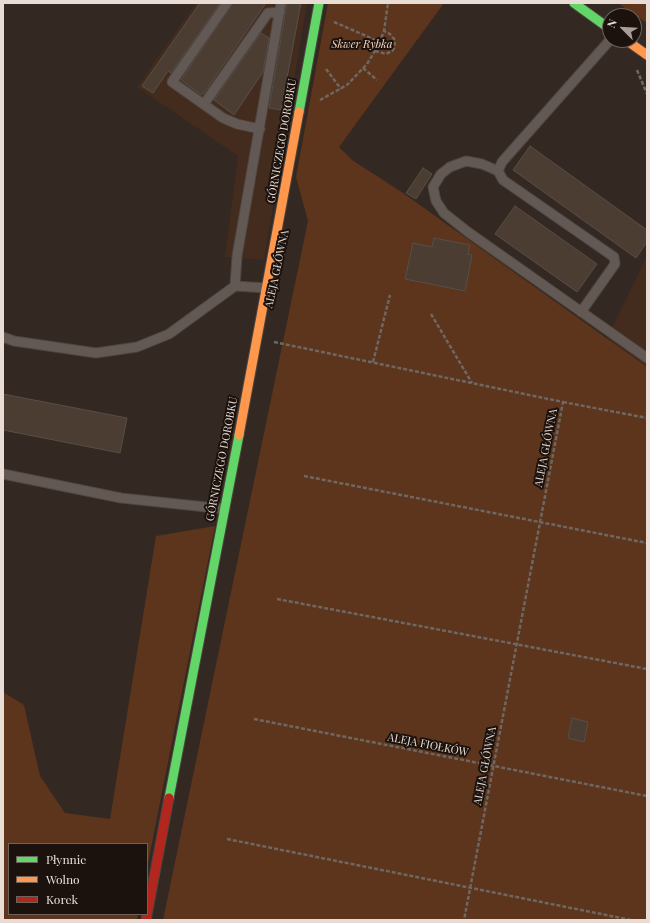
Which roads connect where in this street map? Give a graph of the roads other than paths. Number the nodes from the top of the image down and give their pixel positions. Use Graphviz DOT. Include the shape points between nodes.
graph roads {
  1 [pos="227,3"];
  2 [pos="319,3"];
  3 [pos="574,3"];
  4 [pos="280,7"];
  5 [pos="602,23"];
  6 [pos="603,48"];
  7 [pos="204,104"];
  8 [pos="260,130"];
  9 [pos="498,170"];
  10 [pos="235,286"];
  11 [pos="267,288"];
  12 [pos="581,312"];
  13 [pos="3,337"];
  14 [pos="647,358"];
  15 [pos="3,474"];
  16 [pos="225,509"];
  17 [pos="148,910"];
  1 -- 7 [label="lane" via="172,82"];
  2 -- 11 [label="street, GÓRNICZEGO DOROBKU"];
  3 -- 5 [label="street"];
  4 -- 7 [label="lane" via="268,13"];
  4 -- 8 [label="lane"];
  6 -- 9 [label="lane" via="502,162"];
  7 -- 8 [label="lane" via="223,118"];
  8 -- 10 [label="lane" via="237,256"];
  9 -- 12 [label="lane" via="503,180 614,257 615,264"];
  9 -- 12 [label="lane" via="466,162 450,167 441,174 433,187 436,202 444,213 468,232"];
  10 -- 11 [label="lane"];
  10 -- 13 [label="lane" via="169,334 137,347 96,353 14,341"];
  11 -- 16 [label="street, GÓRNICZEGO DOROBKU"];
  12 -- 14 [label="lane"];
  15 -- 16 [label="lane" via="121,498"];
  16 -- 17 [label="street, GÓRNICZEGO DOROBKU"];
}
